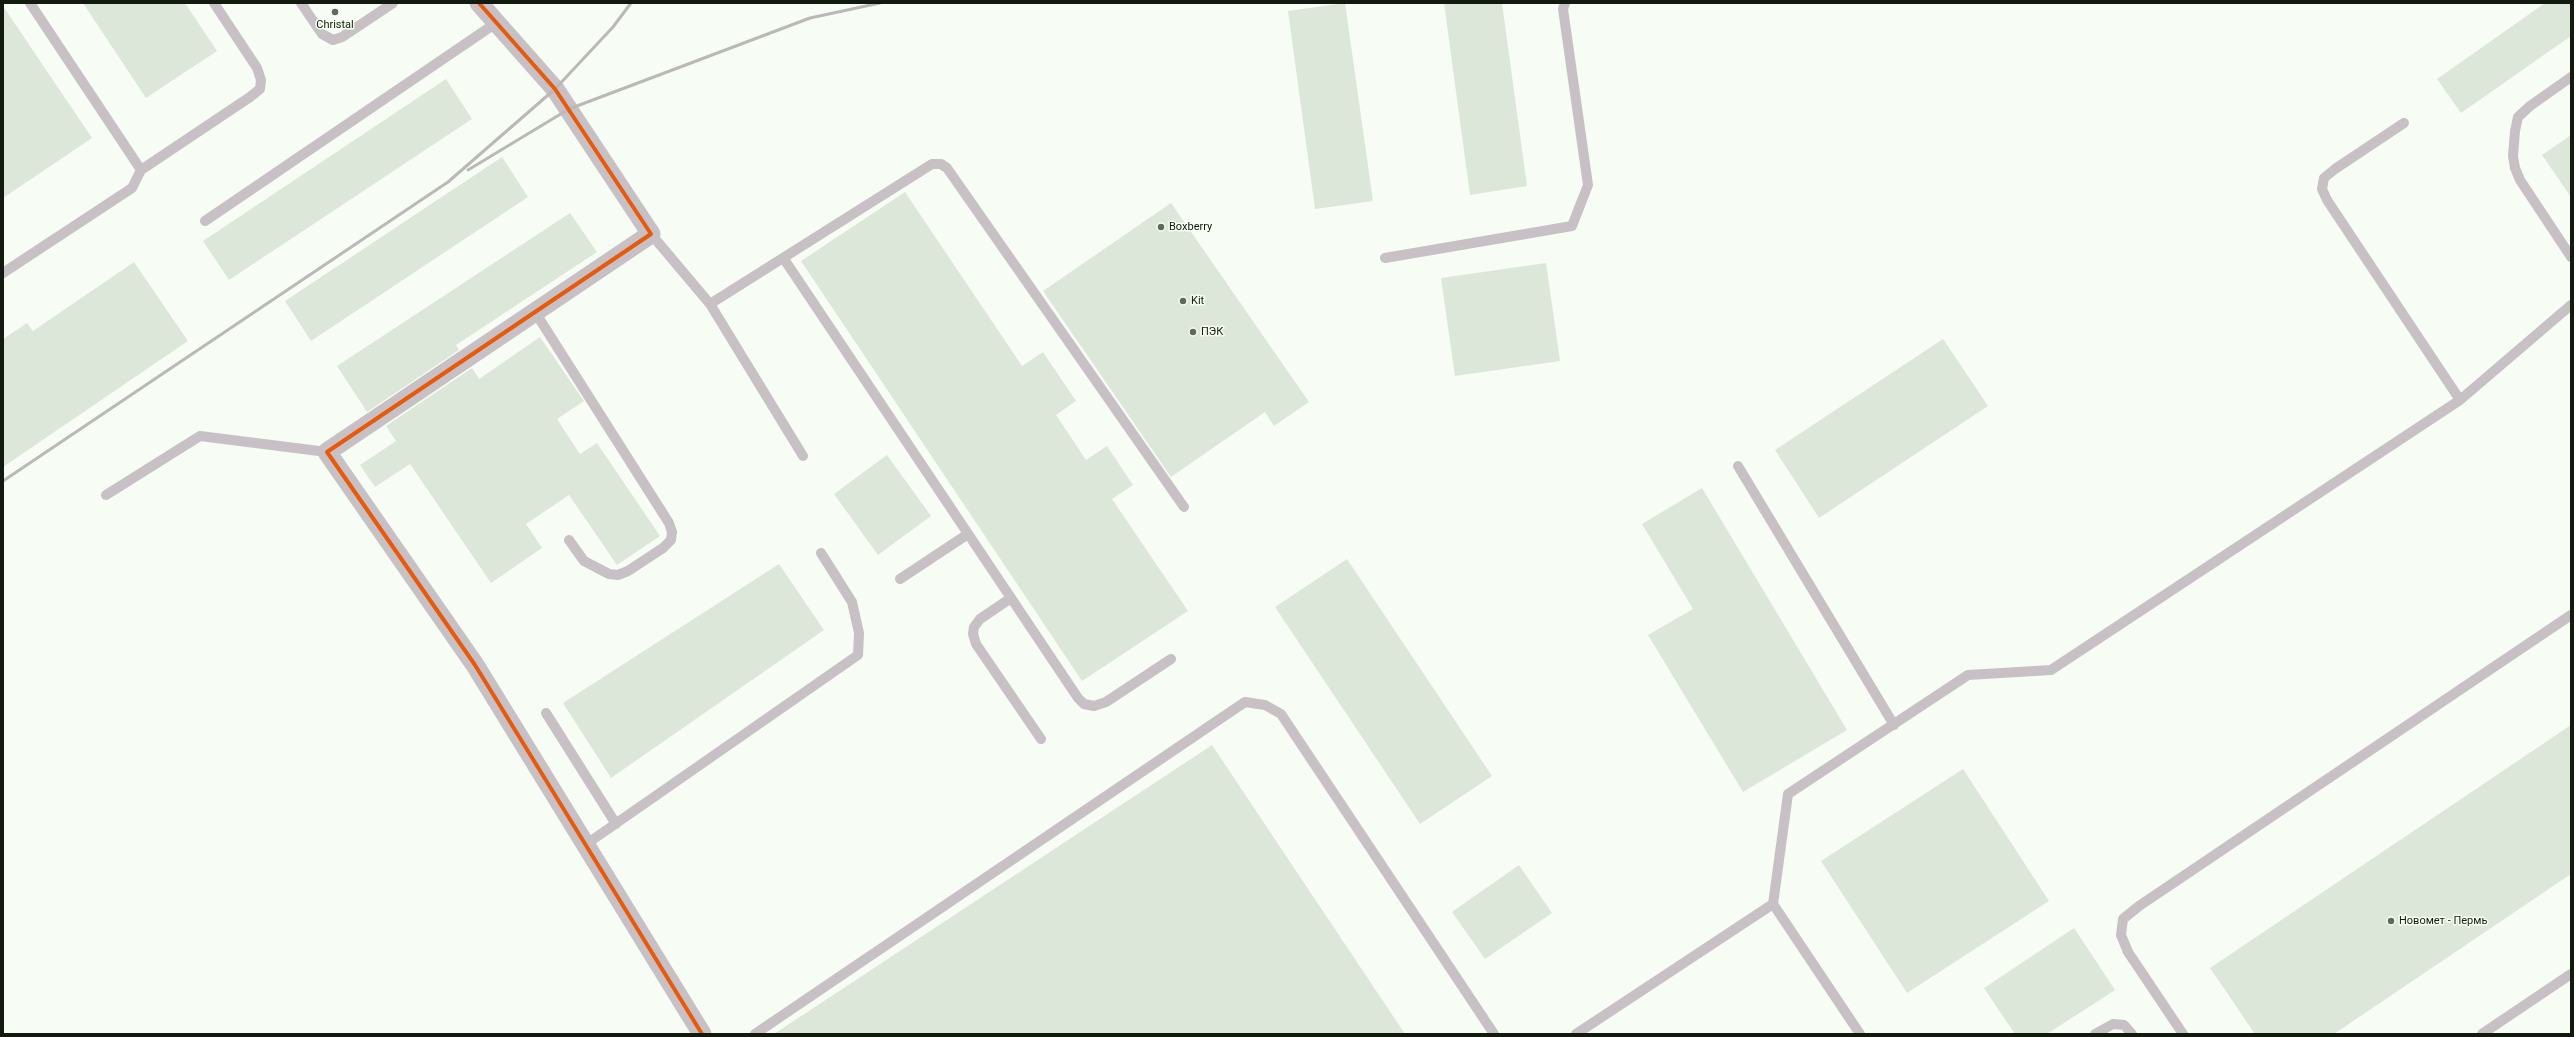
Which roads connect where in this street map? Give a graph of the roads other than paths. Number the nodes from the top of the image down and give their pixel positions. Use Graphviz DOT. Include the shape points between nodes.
graph roads {
  1 [pos="30,3"];
  2 [pos="214,3"];
  3 [pos="301,3"];
  4 [pos="393,3"];
  5 [pos="479,3"];
  6 [pos="1565,3"];
  7 [pos="496,23"];
  8 [pos="2571,77"];
  9 [pos="2404,123"];
  10 [pos="141,170"];
  11 [pos="205,221"];
  12 [pos="651,234"];
  13 [pos="2571,257"];
  14 [pos="1385,258"];
  15 [pos="784,259"];
  16 [pos="3,274"];
  17 [pos="710,304"];
  18 [pos="2571,305"];
  19 [pos="535,312"];
  20 [pos="2460,400"];
  21 [pos="327,452"];
  22 [pos="803,456"];
  23 [pos="1738,466"];
  24 [pos="106,495"];
  25 [pos="1184,507"];
  26 [pos="968,534"];
  27 [pos="569,540"];
  28 [pos="821,553"];
  29 [pos="900,579"];
  30 [pos="1011,598"];
  31 [pos="2571,615"];
  32 [pos="1171,659"];
  33 [pos="546,713"];
  34 [pos="1894,724"];
  35 [pos="1040,739"];
  36 [pos="616,824"];
  37 [pos="585,845"];
  38 [pos="1773,904"];
  39 [pos="2571,974"];
  40 [pos="1855,1032"];
  41 [pos="702,1034"];
  42 [pos="754,1034"];
  43 [pos="1494,1034"];
  44 [pos="1576,1034"];
  45 [pos="2095,1034"];
  46 [pos="2132,1034"];
  47 [pos="2183,1034"];
  48 [pos="2482,1034"];
  1 -- 10 [label="lane"];
  2 -- 10 [label="lane" via="257,68 262,80 260,89"];
  3 -- 4 [label="lane" via="322,34 333,40 342,37"];
  5 -- 7 [label="street"];
  6 -- 14 [label="lane" via="1563,8 1588,185 1572,226"];
  7 -- 11 [label="lane"];
  7 -- 12 [label="street" via="555,90"];
  8 -- 13 [label="lane" via="2518,117 2514,131 2513,156 2514,168 2520,180"];
  9 -- 20 [label="lane" via="2335,168 2324,178 2322,189"];
  10 -- 16 [label="lane" via="132,188"];
  12 -- 17 [label="lane"];
  12 -- 19 [label="street"];
  15 -- 17 [label="lane"];
  15 -- 25 [label="lane" via="932,164 941,164 947,168"];
  15 -- 26 [label="lane"];
  17 -- 22 [label="lane"];
  18 -- 20 [label="lane"];
  19 -- 21 [label="street"];
  19 -- 27 [label="lane" via="669,523 672,532 671,540 663,548 618,575 609,574 584,561"];
  20 -- 34 [label="lane" via="2051,670 1968,675"];
  21 -- 24 [label="lane" via="200,436"];
  21 -- 37 [label="street" via="475,665"];
  23 -- 34 [label="lane"];
  26 -- 29 [label="lane"];
  26 -- 30 [label="lane"];
  28 -- 36 [label="lane" via="852,602 859,633 858,655"];
  30 -- 32 [label="lane" via="1084,704 1094,706 1106,702"];
  30 -- 35 [label="lane" via="980,619 974,627 973,634 976,644"];
  31 -- 47 [label="lane" via="2123,919 2121,935 2128,952"];
  33 -- 36 [label="lane"];
  34 -- 38 [label="lane" via="1788,794"];
  36 -- 37 [label="lane"];
  37 -- 41 [label="street"];
  38 -- 40 [label="lane"];
  38 -- 44 [label="lane"];
  39 -- 48 [label="lane"];
  42 -- 43 [label="lane" via="1245,702 1265,705 1281,714"];
  45 -- 46 [label="lane" via="2113,1024 2124,1025"];
}
